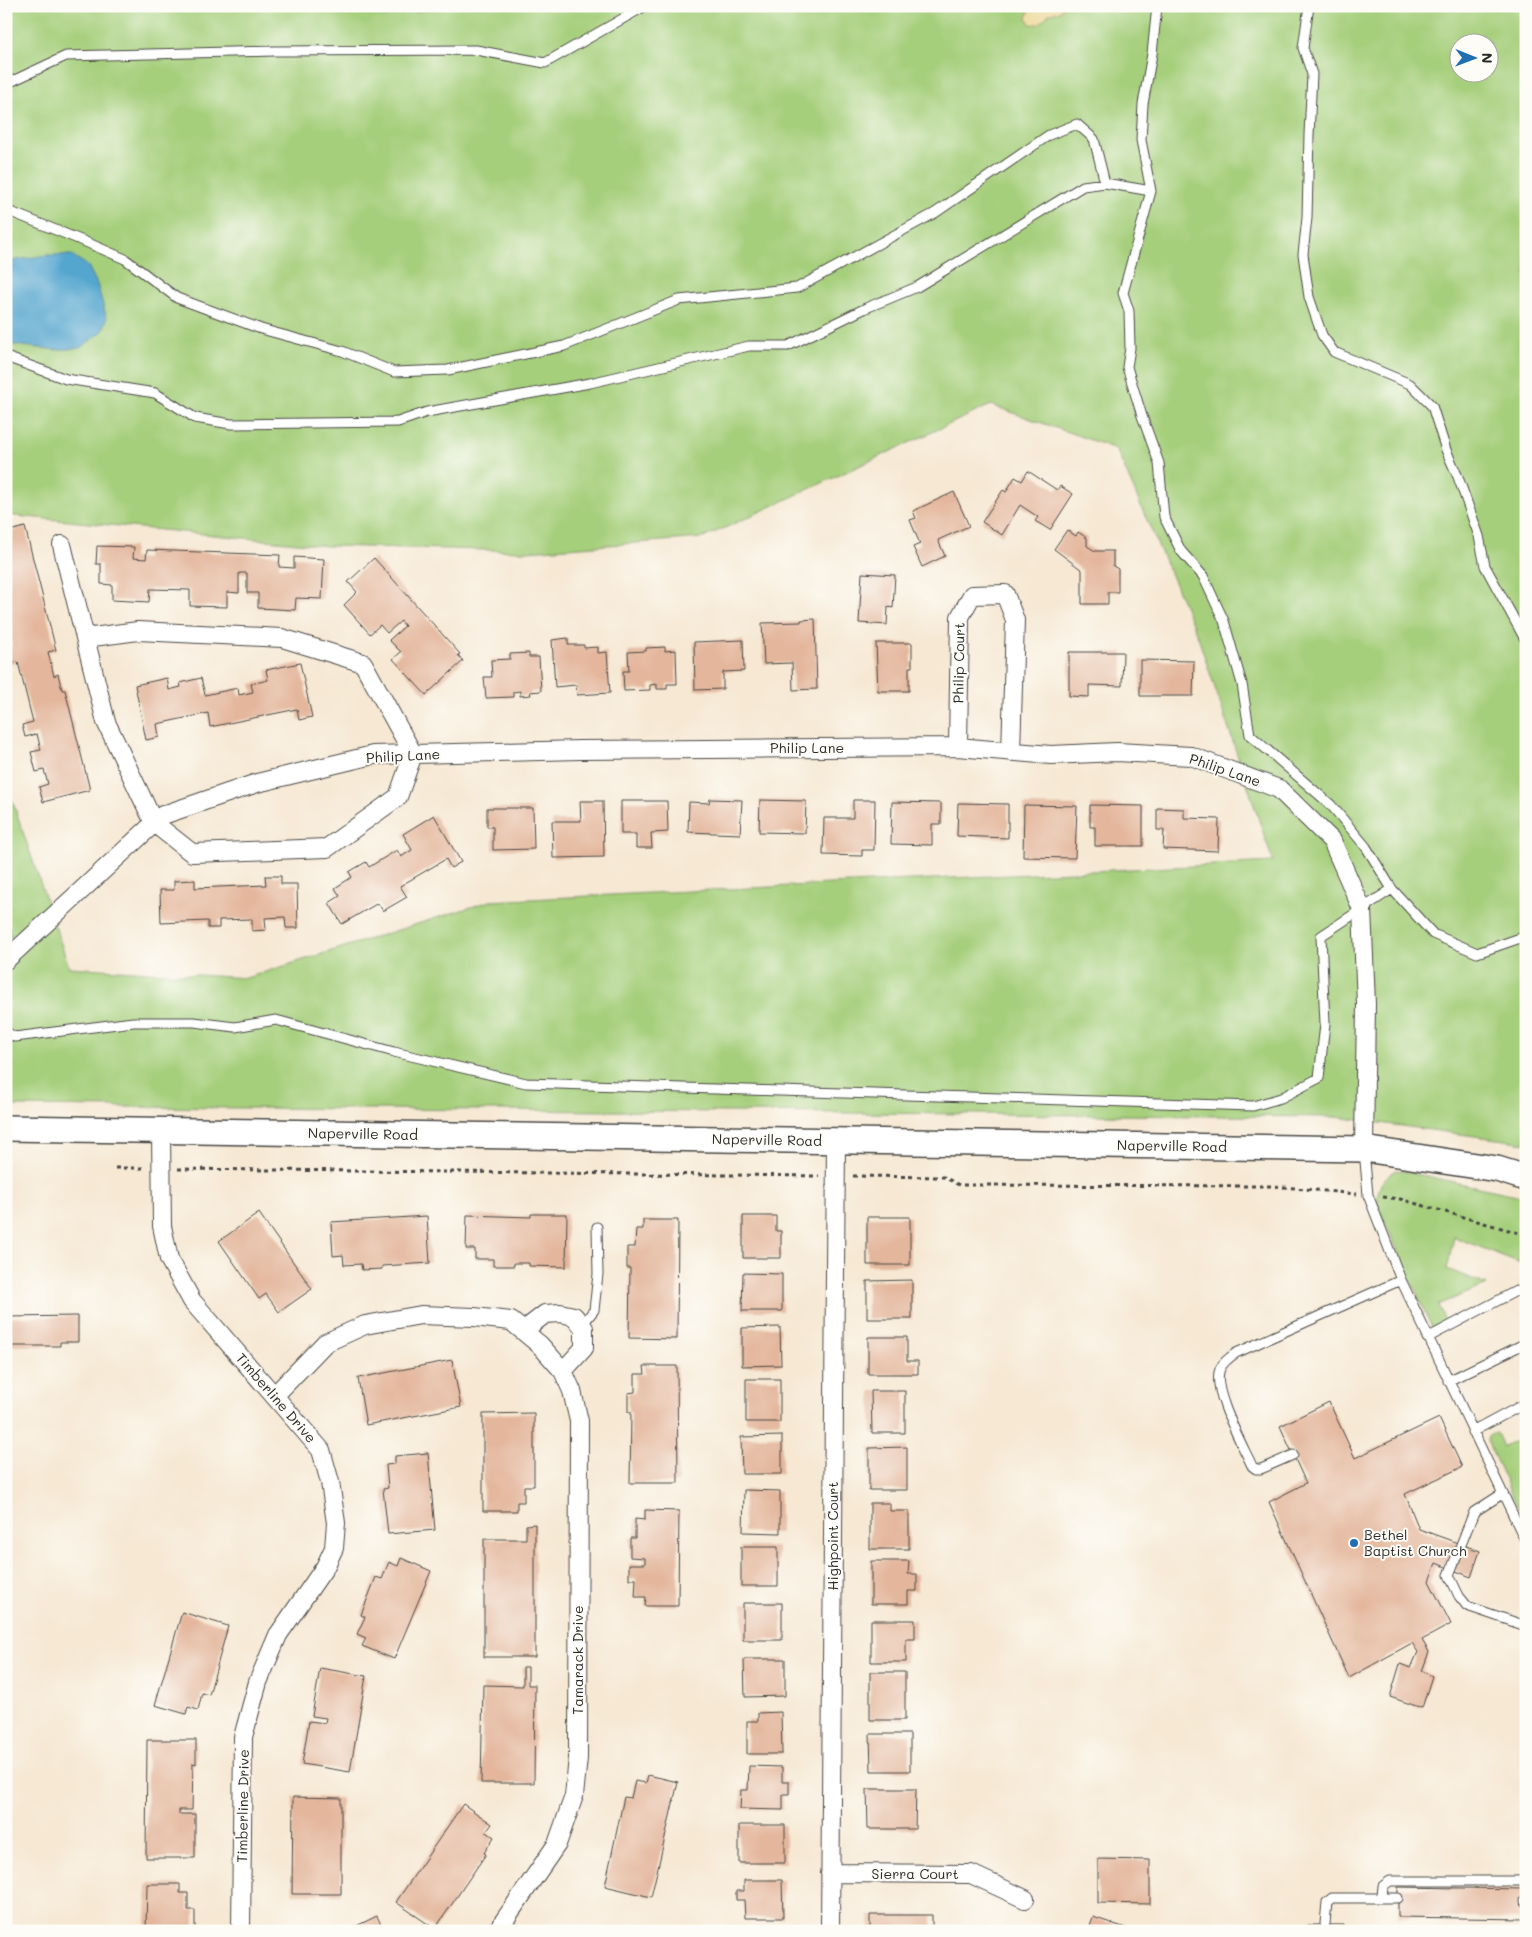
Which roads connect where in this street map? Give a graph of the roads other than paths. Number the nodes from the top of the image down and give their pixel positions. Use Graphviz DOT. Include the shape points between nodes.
graph roads {
  1 [pos="644,6"];
  2 [pos="1157,6"];
  3 [pos="1309,6"];
  4 [pos="6,84"];
  5 [pos="1105,183"];
  6 [pos="1151,191"];
  7 [pos="6,210"];
  8 [pos="6,357"];
  9 [pos="62,545"];
  10 [pos="85,638"];
  11 [pos="1526,641"];
  12 [pos="958,747"];
  13 [pos="1011,752"];
  14 [pos="413,754"];
  15 [pos="154,823"];
  16 [pos="1392,889"];
  17 [pos="1362,909"];
  18 [pos="6,930"];
  19 [pos="1526,936"];
  20 [pos="6,943"];
  21 [pos="6,960"];
  22 [pos="6,1032"];
  23 [pos="6,1128"];
  24 [pos="161,1131"];
  25 [pos="836,1141"];
  26 [pos="1364,1149"];
  27 [pos="1526,1178"];
  28 [pos="597,1227"];
  29 [pos="1401,1280"];
  30 [pos="1526,1294"];
  31 [pos="582,1325"];
  32 [pos="523,1331"];
  33 [pos="1427,1338"];
  34 [pos="1526,1343"];
  35 [pos="563,1371"];
  36 [pos="1448,1381"];
  37 [pos="275,1395"];
  38 [pos="1526,1403"];
  39 [pos="1472,1432"];
  40 [pos="1293,1455"];
  41 [pos="1502,1494"];
  42 [pos="1522,1526"];
  43 [pos="1526,1542"];
  44 [pos="1526,1626"];
  45 [pos="830,1873"];
  46 [pos="1526,1881"];
  47 [pos="1382,1898"];
  48 [pos="1398,1898"];
  49 [pos="1025,1899"];
  50 [pos="1325,1924"];
  51 [pos="242,1931"];
  52 [pos="497,1931"];
  53 [pos="830,1931"];
  1 -- 4 [label="lane" via="545,63 476,50 275,50 66,56"];
  2 -- 6 [label="lane" via="1141,140"];
  3 -- 11 [label="lane" via="1303,48 1312,74 1303,254 1309,297 1322,335 1334,352 1410,384 1432,406 1479,536 1485,566"];
  5 -- 6 [label="lane"];
  5 -- 7 [label="lane" via="1094,139 1077,124 1049,135 934,213 798,288 678,300 564,346 448,370 394,372 342,351 261,329 177,298 125,259"];
  5 -- 8 [label="lane" via="1083,186 916,287 788,346 749,346 590,383 427,412 398,422 231,424 195,418 155,393 66,379"];
  6 -- 16 [label="lane" via="1122,293 1129,311 1127,367 1159,463 1164,517 1181,551 1202,576 1224,621 1242,684 1250,735 1331,805 1366,847"];
  9 -- 10 [label="street"];
  10 -- 14 [label="street" via="138,631 282,638 363,663"];
  10 -- 15 [label="street" via="106,722"];
  12 -- 13 [label="street, Philip Lane"];
  12 -- 13 [label="street, Philip Court" via="960,617 972,595 1005,594 1015,620"];
  12 -- 14 [label="street, Philip Lane"];
  13 -- 17 [label="street, Philip Lane" via="1191,756 1278,789 1332,841"];
  14 -- 15 [label="street, Philip Lane" via="373,755 257,783 163,815"];
  14 -- 15 [label="street" via="398,797 327,848 192,853"];
  15 -- 21 [label="street, Philip Lane"];
  16 -- 17 [label="lane"];
  16 -- 19 [label="lane" via="1433,934 1477,953"];
  17 -- 22 [label="lane" via="1321,936 1325,1024 1319,1078 1281,1098 1253,1106 526,1083 276,1020 235,1027 194,1022 133,1022 15,1037"];
  17 -- 26 [label="street, Philip Lane" via="1366,1004"];
  18 -- 20 [label="lane"];
  23 -- 24 [label="street, Naperville Road"];
  24 -- 25 [label="street, Naperville Road"];
  24 -- 37 [label="street, Timberline Drive" via="162,1226 169,1259 192,1301"];
  25 -- 26 [label="street, Naperville Road"];
  25 -- 45 [label="street, Highpoint Court"];
  26 -- 27 [label="street, Naperville Road" via="1497,1169"];
  26 -- 29 [label="lane" via="1368,1195"];
  28 -- 31 [label="lane" via="598,1274 594,1310"];
  29 -- 33 [label="lane"];
  29 -- 40 [label="lane" via="1236,1353 1220,1368 1220,1393 1252,1466 1261,1469"];
  30 -- 33 [label="lane" via="1516,1291"];
  31 -- 32 [label="street" via="574,1316 544,1314"];
  31 -- 35 [label="street" via="584,1348"];
  32 -- 35 [label="street, Tamarack Drive" via="540,1344"];
  32 -- 37 [label="street, Tamarack Drive" via="511,1321 421,1314 365,1325 326,1344"];
  33 -- 36 [label="lane"];
  34 -- 36 [label="lane"];
  35 -- 52 [label="street, Tamarack Drive" via="579,1421 578,1758 574,1796 557,1844"];
  36 -- 39 [label="lane"];
  37 -- 51 [label="street, Timberline Drive" via="322,1450 336,1523 334,1548 326,1567 278,1635 258,1682 243,1737"];
  38 -- 39 [label="lane"];
  39 -- 41 [label="lane"];
  41 -- 42 [label="lane"];
  41 -- 44 [label="lane" via="1474,1512 1450,1571 1450,1580 1467,1606"];
  42 -- 43 [label="lane"];
  45 -- 49 [label="street, Sierra Court" via="971,1874"];
  45 -- 53 [label="street, Highpoint Court"];
  46 -- 47 [label="lane" via="1390,1881 1383,1886"];
  47 -- 48 [label="lane"];
  47 -- 50 [label="lane" via="1332,1898 1327,1902"];
}
